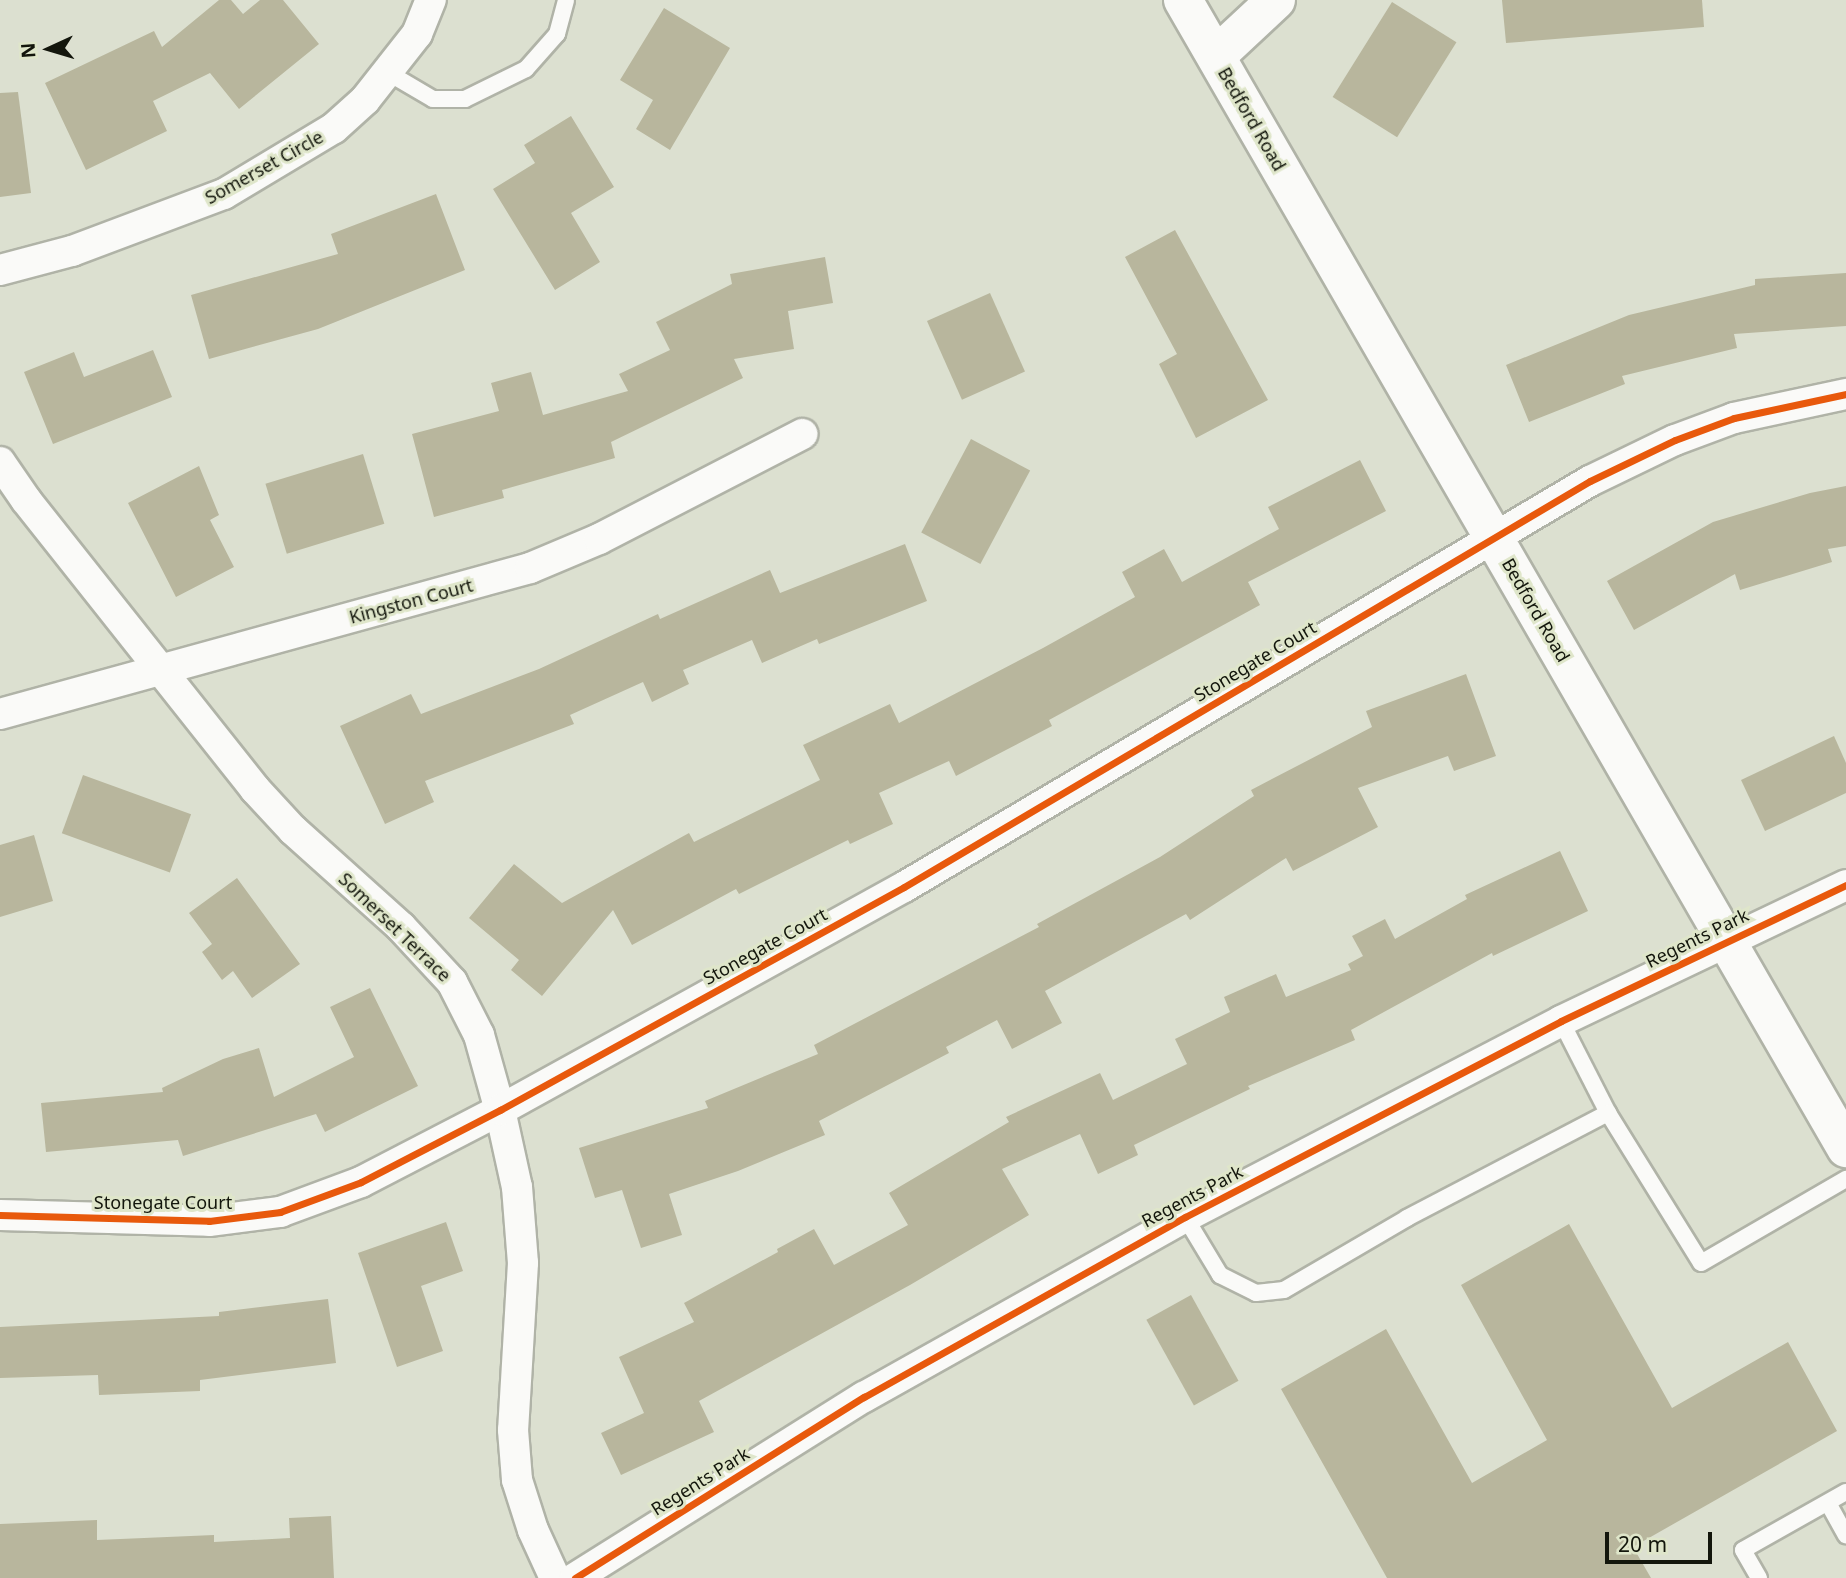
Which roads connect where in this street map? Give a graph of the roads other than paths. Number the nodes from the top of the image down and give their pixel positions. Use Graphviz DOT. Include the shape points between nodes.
graph roads {
  1 [pos="431,0"];
  2 [pos="566,0"];
  3 [pos="1184,0"];
  4 [pos="1276,0"];
  5 [pos="1216,57"];
  6 [pos="387,72"];
  7 [pos="0,271"];
  8 [pos="1846,394"];
  9 [pos="802,434"];
  10 [pos="0,462"];
  11 [pos="1494,539"];
  12 [pos="160,670"];
  13 [pos="0,714"];
  14 [pos="1846,884"];
  15 [pos="1726,941"];
  16 [pos="1561,1021"];
  17 [pos="500,1110"];
  18 [pos="1608,1113"];
  19 [pos="1846,1148"];
  20 [pos="1846,1180"];
  21 [pos="0,1215"];
  22 [pos="1185,1217"];
  23 [pos="1846,1492"];
  24 [pos="1828,1503"];
  25 [pos="1846,1535"];
  26 [pos="555,1578"];
  27 [pos="575,1578"];
  28 [pos="1759,1578"];
  1 -- 6 [label="street, Somerset Circle" via="418,34"];
  2 -- 6 [label="lane" via="557,34 526,69 465,99 433,99"];
  3 -- 5 [label="main road, Bedford Road"];
  4 -- 5 [label="main road"];
  5 -- 11 [label="main road, Bedford Road"];
  6 -- 7 [label="street, Somerset Circle" via="334,128 224,194 72,251"];
  8 -- 11 [label="street, Stonegate Court" via="1734,418 1675,440 1590,481"];
  9 -- 12 [label="street, Kingston Court" via="599,539 530,568"];
  10 -- 12 [label="street, Somerset Terrace"];
  11 -- 15 [label="main road, Bedford Road"];
  11 -- 17 [label="street, Stonegate Court" via="904,887"];
  12 -- 13 [label="street, Kingston Court"];
  12 -- 17 [label="street, Somerset Terrace" via="293,830 401,928 452,982 479,1035"];
  14 -- 15 [label="street, Regents Park"];
  15 -- 16 [label="street, Regents Park"];
  15 -- 19 [label="main road, Bedford Road"];
  16 -- 18 [label="lane"];
  16 -- 22 [label="street, Regents Park"];
  17 -- 21 [label="street, Stonegate Court" via="361,1182 280,1212 209,1221"];
  17 -- 26 [label="street, Somerset Terrace" via="517,1188 523,1263 513,1430 517,1480"];
  18 -- 20 [label="lane" via="1701,1263"];
  18 -- 22 [label="lane" via="1407,1218 1284,1290 1256,1293 1220,1275"];
  22 -- 27 [label="street, Regents Park" via="864,1397"];
  23 -- 24 [label="lane"];
  24 -- 25 [label="lane"];
  24 -- 28 [label="lane" via="1743,1550"];
}
